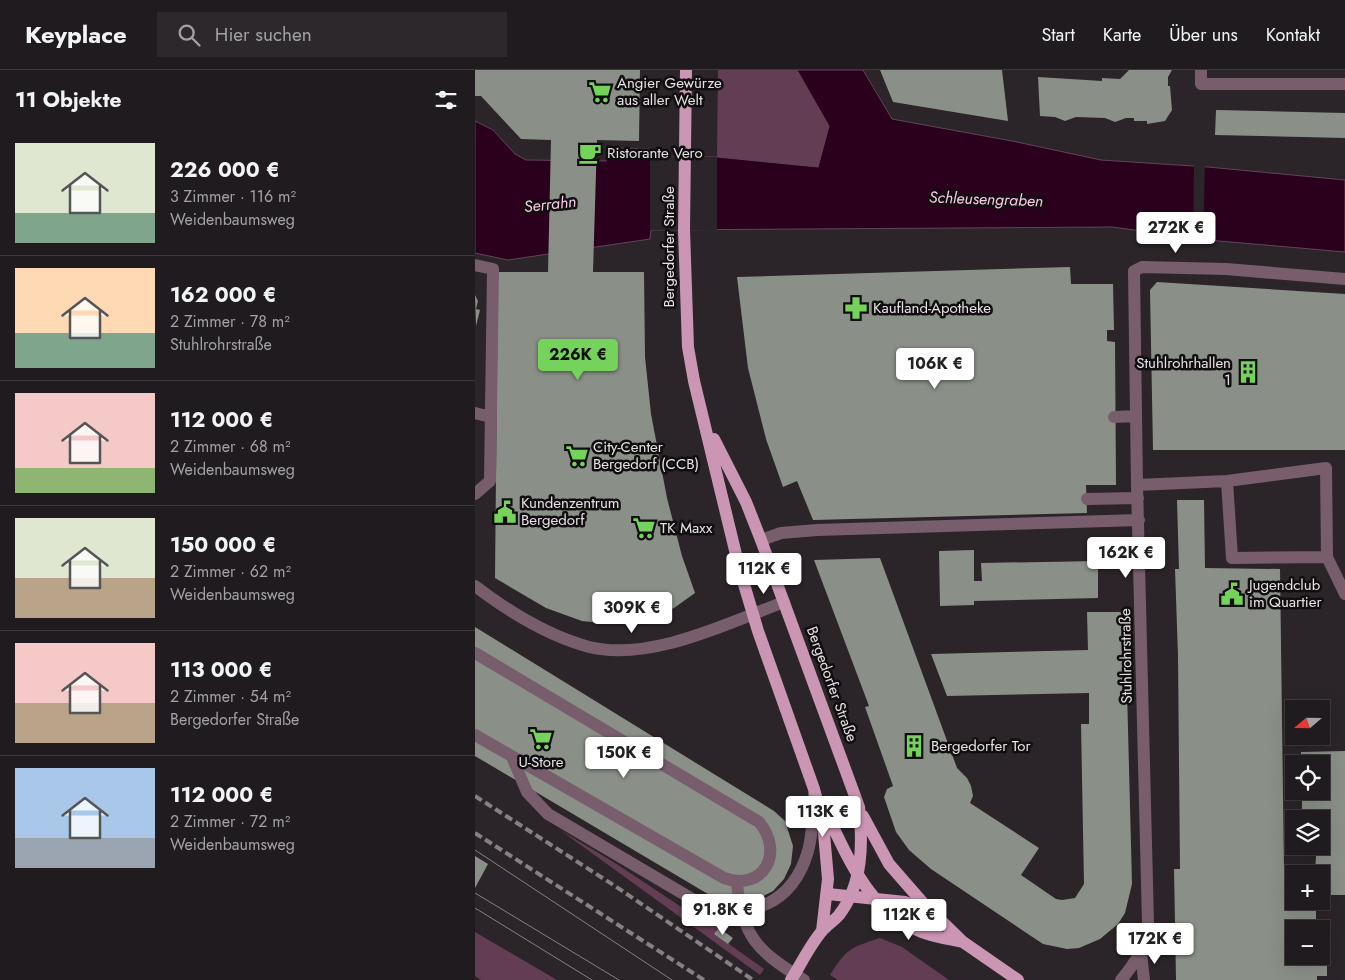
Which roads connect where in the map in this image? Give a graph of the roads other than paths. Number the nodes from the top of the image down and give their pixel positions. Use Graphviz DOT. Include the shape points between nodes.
graph roads {
  1 [pos="686,70"];
  2 [pos="1201,70"];
  3 [pos="1345,84"];
  4 [pos="475,265"];
  5 [pos="1345,279"];
  6 [pos="475,413"];
  7 [pos="1136,416"];
  8 [pos="491,417"];
  9 [pos="1114,417"];
  10 [pos="705,421"];
  11 [pos="1227,481"];
  12 [pos="1137,485"];
  13 [pos="475,494"];
  14 [pos="1138,498"];
  15 [pos="1087,499"];
  16 [pos="1139,520"];
  17 [pos="761,540"];
  18 [pos="1327,557"];
  19 [pos="475,586"];
  20 [pos="1345,594"];
  21 [pos="784,602"];
  22 [pos="753,614"];
  23 [pos="475,653"];
  24 [pos="475,735"];
  25 [pos="512,757"];
  26 [pos="814,788"];
  27 [pos="859,807"];
  28 [pos="857,876"];
  29 [pos="737,883"];
  30 [pos="828,894"];
  31 [pos="850,895"];
  32 [pos="876,900"];
  33 [pos="947,925"];
  34 [pos="822,931"];
  35 [pos="963,942"];
  36 [pos="1141,953"];
  37 [pos="791,980"];
  38 [pos="804,980"];
  39 [pos="1018,980"];
  40 [pos="1121,980"];
  41 [pos="1144,980"];
  1 -- 10 [label="main road, Bergedorfer Straße" via="688,347"];
  2 -- 3 [label="street" via="1201,84"];
  4 -- 8 [label="street" via="493,269"];
  5 -- 7 [label="street, Stuhlrohrstraße" via="1226,269 1142,267 1134,271"];
  6 -- 8 [label="street"];
  7 -- 9 [label="street"];
  7 -- 12 [label="street, Stuhlrohrstraße"];
  8 -- 13 [label="street" via="493,481"];
  10 -- 17 [label="main road, Bergedorfer Straße" via="746,502"];
  10 -- 22 [label="main road, Bergedorfer Straße"];
  11 -- 12 [label="street"];
  11 -- 18 [label="street" via="1232,558"];
  11 -- 18 [label="street" via="1326,468"];
  12 -- 14 [label="street, Stuhlrohrstraße"];
  14 -- 15 [label="street"];
  14 -- 16 [label="street, Stuhlrohrstraße"];
  16 -- 17 [label="street" via="817,530 781,533"];
  16 -- 36 [label="street, Stuhlrohrstraße" via="1148,923"];
  17 -- 21 [label="main road, Bergedorfer Straße"];
  18 -- 20 [label="street"];
  19 -- 22 [label="street" via="509,610 553,634 600,648 644,647 674,642"];
  21 -- 22 [label="street"];
  21 -- 27 [label="main road, Bergedorfer Straße"];
  22 -- 26 [label="main road, Bergedorfer Straße"];
  23 -- 29 [label="street" via="759,822 767,832 770,859 755,877"];
  24 -- 25 [label="street"];
  25 -- 26 [label="street" via="527,792 548,814 699,903 731,912 754,910 774,900 791,884 810,843"];
  25 -- 29 [label="street"];
  26 -- 28 [label="main road"];
  26 -- 30 [label="main road, Bergedorfer Straße" via="825,831"];
  27 -- 28 [label="main road, Bergedorfer Straße" via="861,846"];
  27 -- 33 [label="main road" via="889,864 923,904"];
  28 -- 31 [label="main road, Bergedorfer Straße"];
  28 -- 32 [label="main road"];
  29 -- 38 [label="street" via="755,943 770,959"];
  30 -- 31 [label="main road"];
  30 -- 34 [label="main road, Bergedorfer Straße"];
  31 -- 32 [label="main road"];
  31 -- 34 [label="main road, Bergedorfer Straße" via="839,915"];
  32 -- 33 [label="main road" via="913,905"];
  32 -- 35 [label="main road" via="913,928"];
  33 -- 35 [label="main road"];
  34 -- 37 [label="main road, Bergedorfer Straße"];
  35 -- 39 [label="main road"];
  36 -- 40 [label="street, Stuhlrohrstraße"];
  36 -- 41 [label="street, Stuhlrohrstraße"];
}
